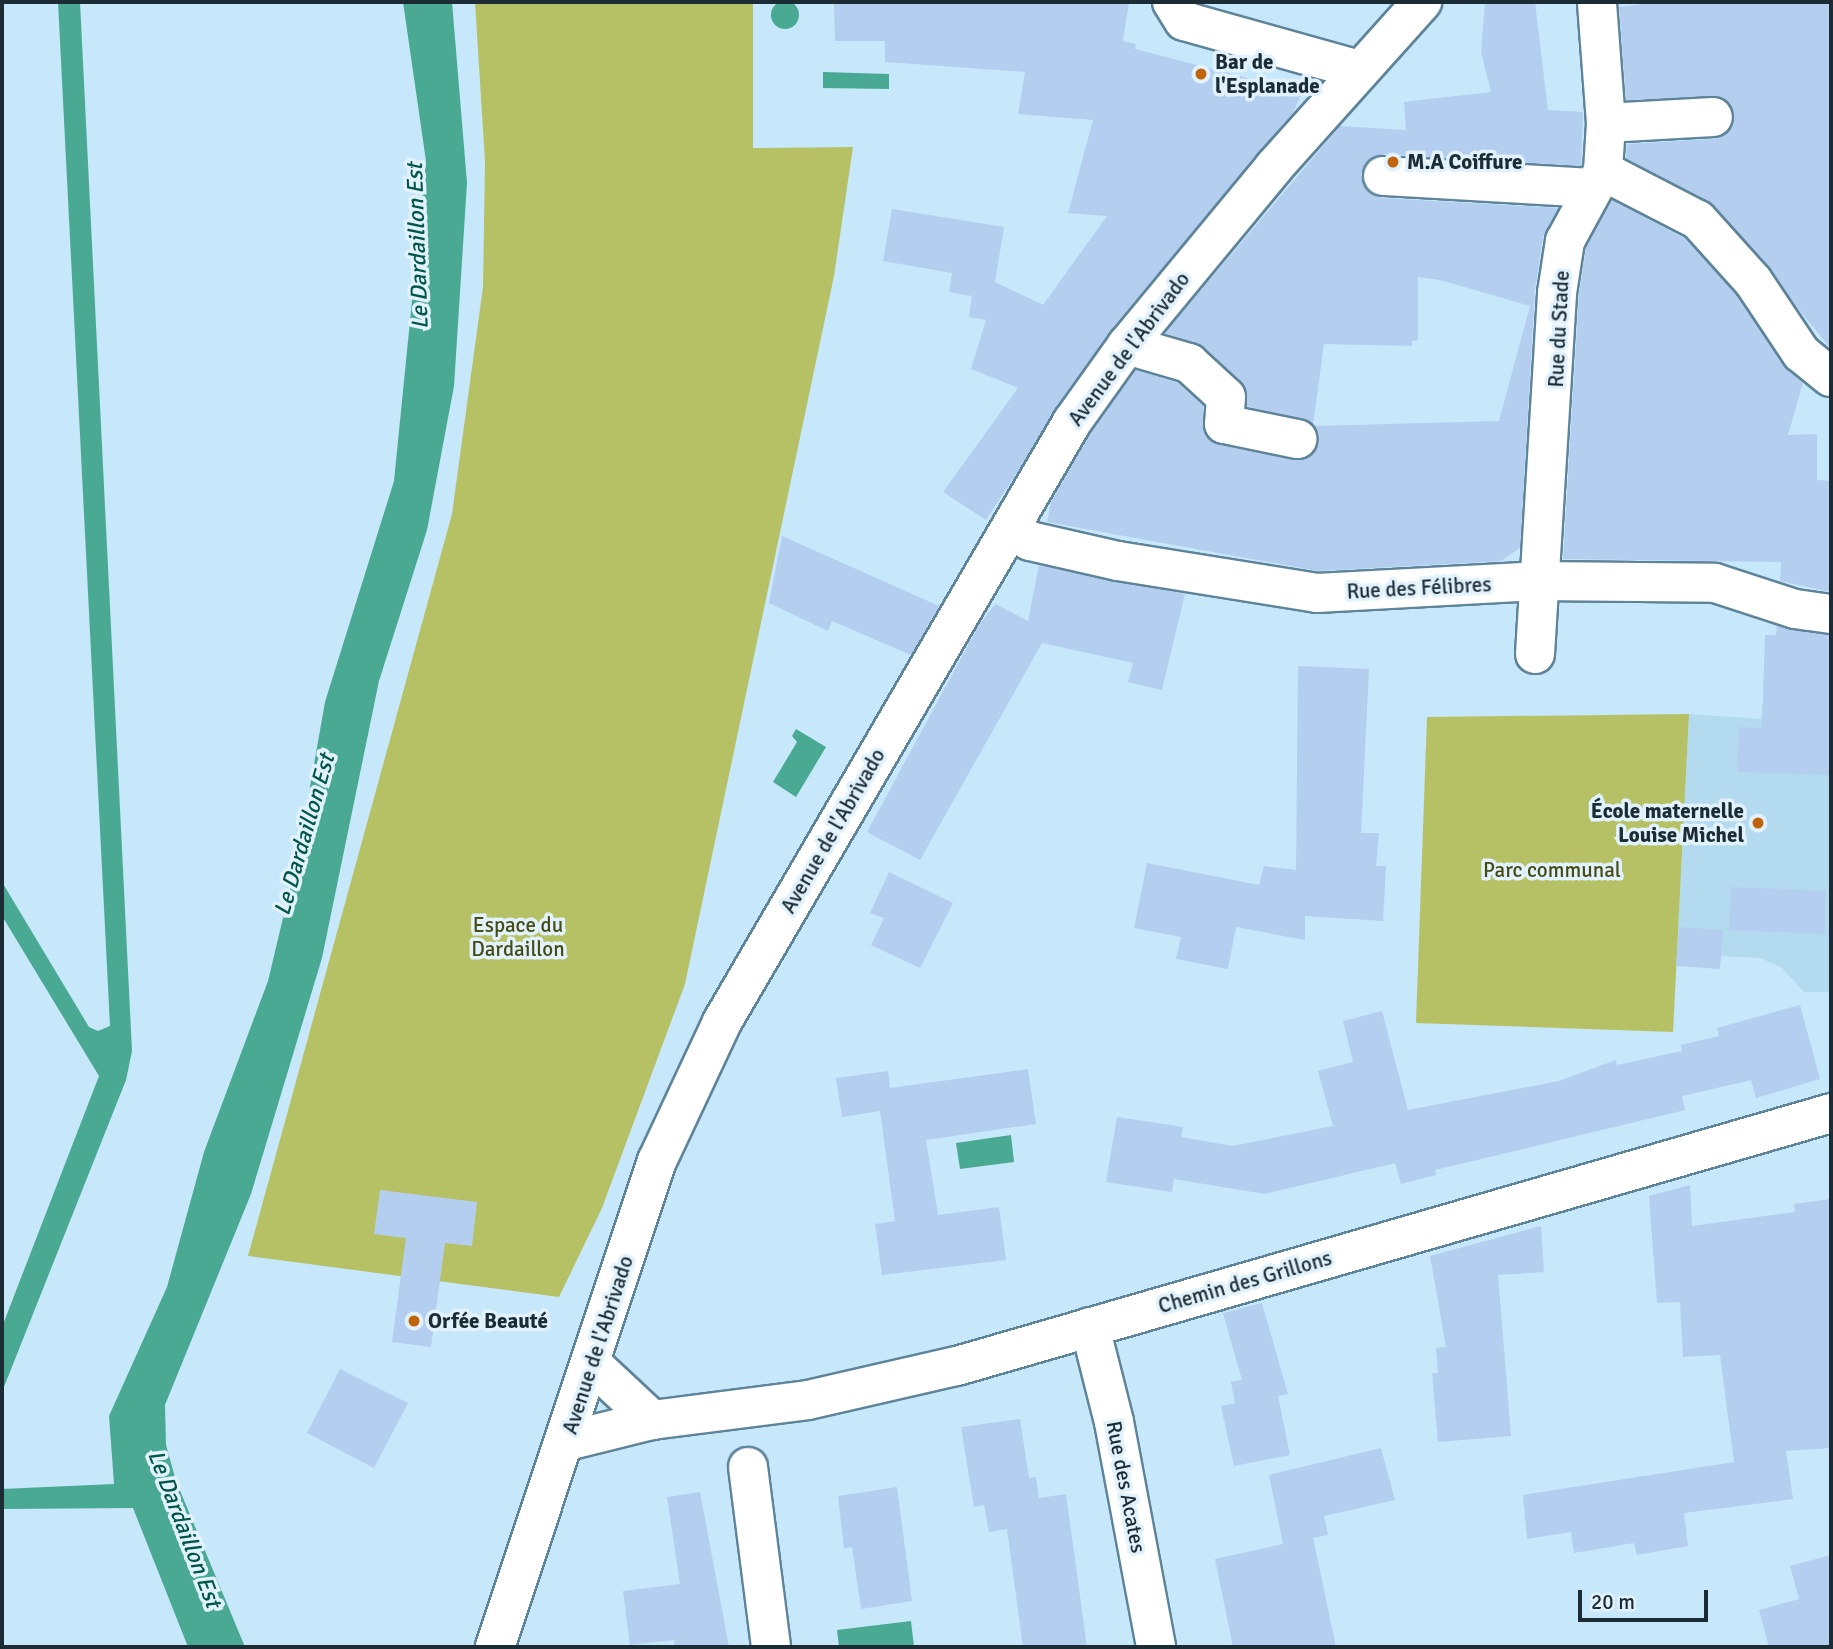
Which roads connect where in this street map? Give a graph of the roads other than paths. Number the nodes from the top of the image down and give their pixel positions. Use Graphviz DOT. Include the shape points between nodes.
graph roads {
  1 [pos="1172,2"];
  2 [pos="1422,2"];
  3 [pos="1597,2"];
  4 [pos="1359,70"];
  5 [pos="1713,117"];
  6 [pos="1606,123"];
  7 [pos="1383,176"];
  8 [pos="1597,179"];
  9 [pos="1127,345"];
  10 [pos="1831,377"];
  11 [pos="1297,439"];
  12 [pos="1010,528"];
  13 [pos="1536,581"];
  14 [pos="1831,614"];
  15 [pos="1535,654"];
  16 [pos="1831,1113"];
  17 [pos="1090,1327"];
  18 [pos="593,1365"];
  19 [pos="652,1420"];
  20 [pos="744,1440"];
  21 [pos="567,1441"];
  22 [pos="495,1647"];
  23 [pos="771,1647"];
  24 [pos="1156,1647"];
  1 -- 4 [label="street" via="1184,21"];
  2 -- 4 [label="street, Avenue de l'Abrivado"];
  3 -- 6 [label="street, Rue du Stade"];
  4 -- 9 [label="street, Avenue de l'Abrivado"];
  5 -- 6 [label="street"];
  6 -- 8 [label="street, Rue du Stade"];
  7 -- 8 [label="street"];
  8 -- 10 [label="street" via="1698,220 1753,281 1801,353"];
  8 -- 13 [label="street, Rue du Stade" via="1565,241 1558,293 1545,547"];
  9 -- 11 [label="street" via="1189,363 1226,397 1224,424"];
  9 -- 12 [label="street, Avenue de l'Abrivado" via="1072,422"];
  12 -- 13 [label="street, Rue des Félibres" via="1030,541 1118,561 1317,593"];
  12 -- 18 [label="street, Avenue de l'Abrivado" via="722,1022 657,1161"];
  13 -- 14 [label="street, Rue des Félibres" via="1715,583 1795,609"];
  13 -- 15 [label="street, Rue du Stade"];
  16 -- 17 [label="street, Chemin des Grillons"];
  17 -- 20 [label="street, Chemin des Grillons" via="957,1366 808,1400"];
  17 -- 24 [label="street, Rue des Acates" via="1117,1436"];
  18 -- 19 [label="street"];
  18 -- 21 [label="street, Avenue de l'Abrivado"];
  19 -- 20 [label="street, Chemin des Grillons"];
  19 -- 21 [label="street, Chemin des Grillons"];
  20 -- 23 [label="street"];
  21 -- 22 [label="street, Avenue de l'Abrivado"];
}
